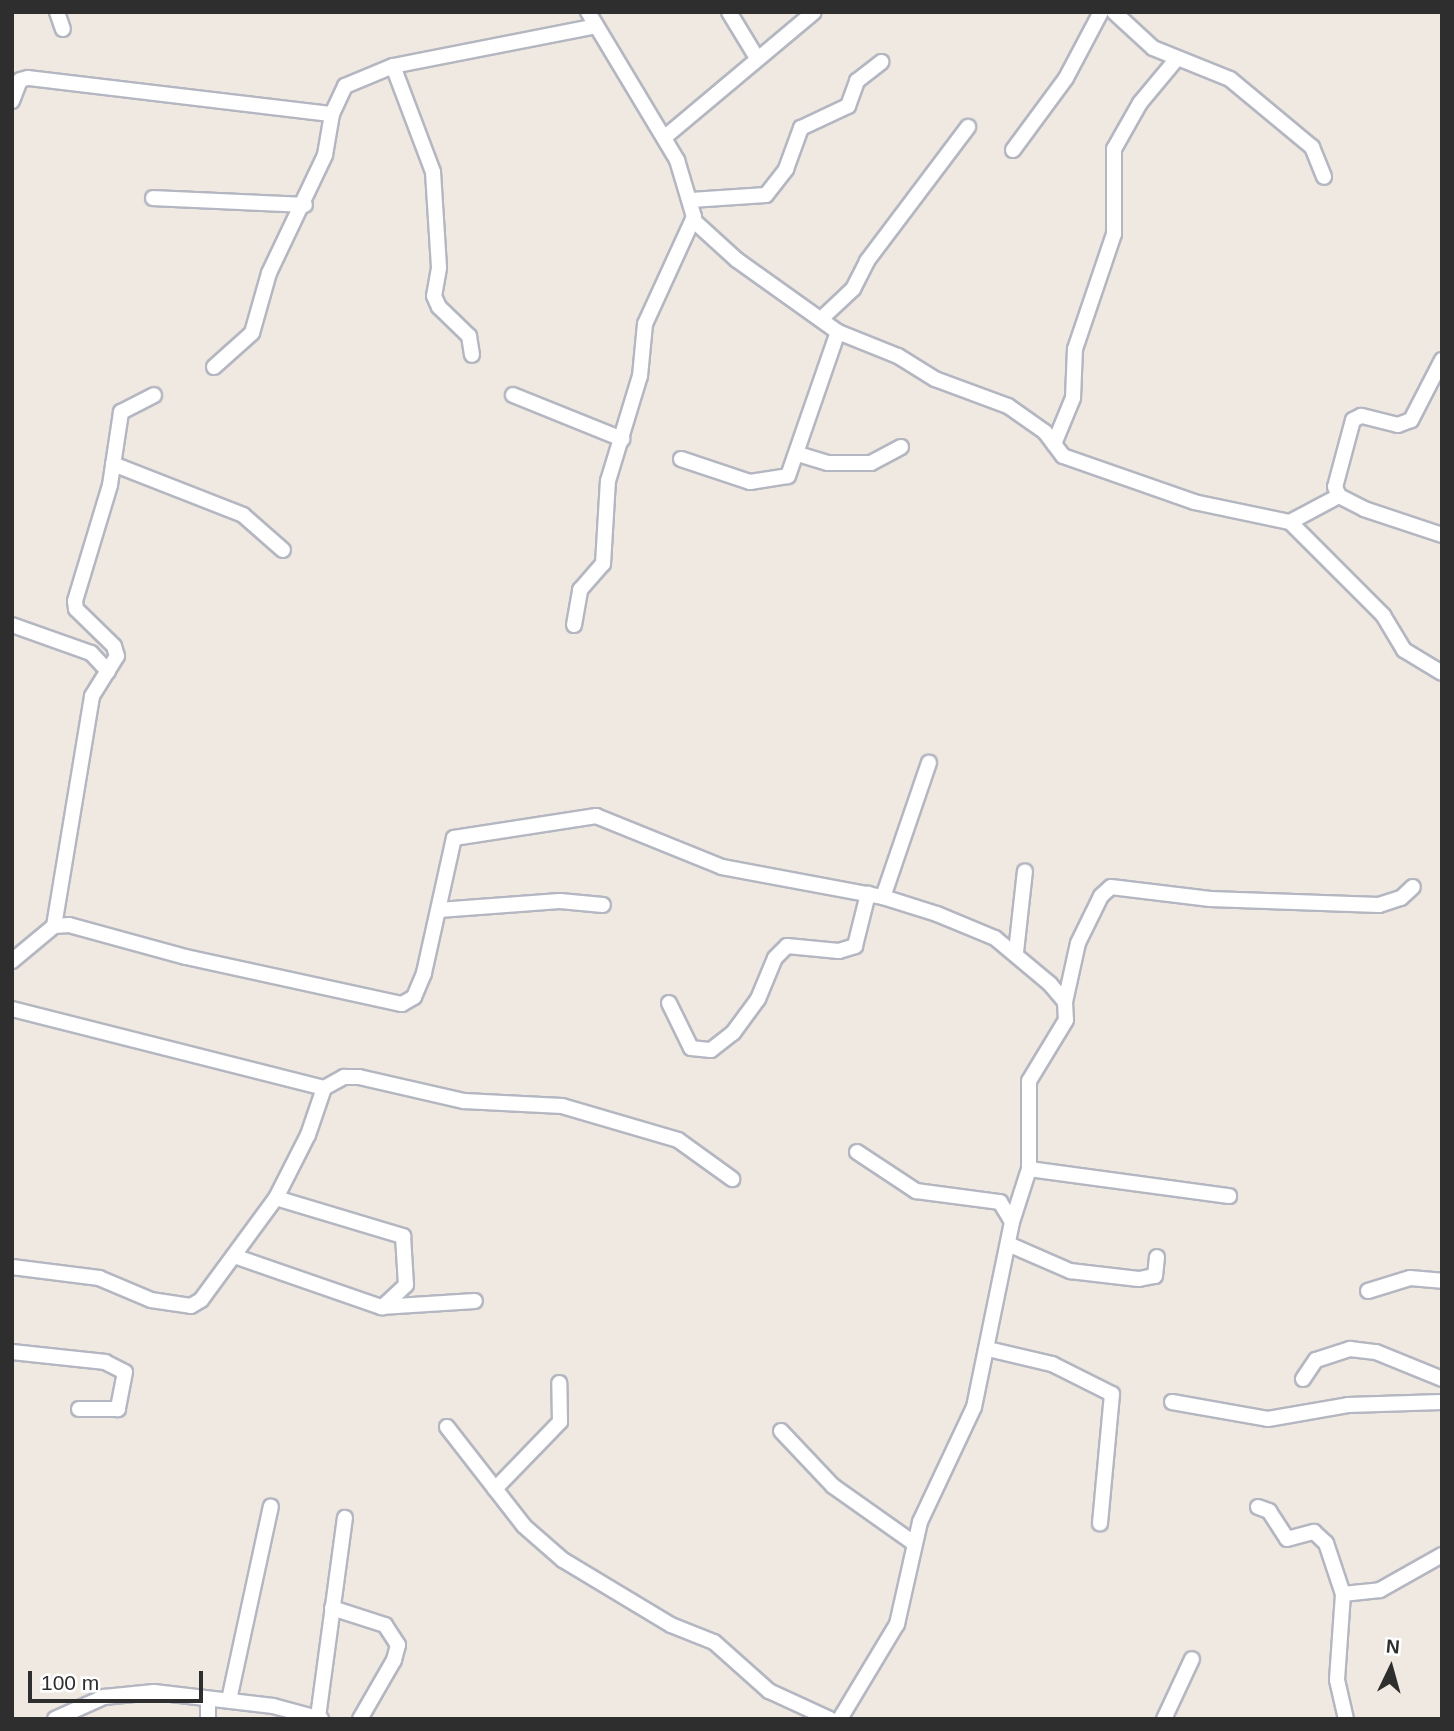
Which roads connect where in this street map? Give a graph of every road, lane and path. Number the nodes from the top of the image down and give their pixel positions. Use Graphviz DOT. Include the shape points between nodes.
graph roads {
  1 [pos="57,12"];
  2 [pos="588,12"];
  3 [pos="729,12"];
  4 [pos="814,12"];
  5 [pos="1101,12"];
  6 [pos="1114,12"];
  7 [pos="596,26"];
  8 [pos="63,29"];
  9 [pos="757,58"];
  10 [pos="1175,61"];
  11 [pos="881,62"];
  12 [pos="393,66"];
  13 [pos="12,102"];
  14 [pos="332,114"];
  15 [pos="968,127"];
  16 [pos="665,137"];
  17 [pos="1013,150"];
  18 [pos="1324,177"];
  19 [pos="153,198"];
  20 [pos="691,200"];
  21 [pos="305,205"];
  22 [pos="694,220"];
  23 [pos="821,319"];
  24 [pos="838,332"];
  25 [pos="472,355"];
  26 [pos="1442,360"];
  27 [pos="214,368"];
  28 [pos="154,395"];
  29 [pos="513,395"];
  30 [pos="622,439"];
  31 [pos="1054,444"];
  32 [pos="901,447"];
  33 [pos="798,454"];
  34 [pos="681,459"];
  35 [pos="113,464"];
  36 [pos="1339,496"];
  37 [pos="1290,522"];
  38 [pos="1442,535"];
  39 [pos="283,550"];
  40 [pos="12,625"];
  41 [pos="574,625"];
  42 [pos="108,671"];
  43 [pos="1442,673"];
  44 [pos="929,763"];
  45 [pos="1025,871"];
  46 [pos="1413,887"];
  47 [pos="868,894"];
  48 [pos="883,897"];
  49 [pos="603,905"];
  50 [pos="439,910"];
  51 [pos="54,926"];
  52 [pos="1016,952"];
  53 [pos="12,961"];
  54 [pos="1065,1002"];
  55 [pos="669,1003"];
  56 [pos="12,1009"];
  57 [pos="324,1088"];
  58 [pos="857,1152"];
  59 [pos="1029,1169"];
  60 [pos="732,1179"];
  61 [pos="1229,1196"];
  62 [pos="276,1198"];
  63 [pos="1012,1222"];
  64 [pos="1008,1244"];
  65 [pos="234,1256"];
  66 [pos="1157,1257"];
  67 [pos="12,1267"];
  68 [pos="1442,1281"];
  69 [pos="1368,1291"];
  70 [pos="475,1301"];
  71 [pos="381,1307"];
  72 [pos="988,1349"];
  73 [pos="12,1352"];
  74 [pos="1303,1379"];
  75 [pos="1442,1379"];
  76 [pos="559,1383"];
  77 [pos="1172,1402"];
  78 [pos="1442,1402"];
  79 [pos="79,1409"];
  80 [pos="447,1426"];
  81 [pos="781,1431"];
  82 [pos="495,1489"];
  83 [pos="271,1506"];
  84 [pos="1258,1507"];
  85 [pos="345,1518"];
  86 [pos="1100,1524"];
  87 [pos="915,1544"];
  88 [pos="1442,1555"];
  89 [pos="1343,1594"];
  90 [pos="332,1608"];
  91 [pos="1192,1659"];
  92 [pos="208,1699"];
  93 [pos="229,1700"];
  94 [pos="320,1718"];
  95 [pos="55,1719"];
  96 [pos="208,1719"];
  97 [pos="360,1719"];
  98 [pos="830,1719"];
  99 [pos="840,1719"];
  100 [pos="1164,1719"];
  101 [pos="1346,1719"];
  1 -- 8 [label="street"];
  2 -- 7 [label="street"];
  3 -- 9 [label="street"];
  4 -- 9 [label="street"];
  5 -- 17 [label="street" via="1066,78"];
  6 -- 10 [label="street" via="1140,38"];
  7 -- 12 [label="street"];
  7 -- 16 [label="street"];
  9 -- 16 [label="street"];
  10 -- 18 [label="street" via="1230,79 1312,147"];
  10 -- 31 [label="street" via="1140,103 1114,149 1114,234 1075,349 1073,398"];
  11 -- 20 [label="street" via="857,81 848,106 801,128 786,169 766,195"];
  12 -- 14 [label="street" via="345,86"];
  12 -- 25 [label="street" via="433,172 439,268 434,296 469,336"];
  13 -- 14 [label="street" via="20,80 28,78"];
  14 -- 21 [label="street" via="325,155"];
  15 -- 23 [label="street" via="867,261 853,289"];
  16 -- 20 [label="street"];
  19 -- 21 [label="street"];
  20 -- 22 [label="street"];
  21 -- 27 [label="street" via="269,273 252,333"];
  22 -- 23 [label="street" via="748,268"];
  22 -- 30 [label="street" via="645,324 640,376"];
  23 -- 24 [label="street"];
  24 -- 31 [label="street" via="898,356 947,384 1008,406 1032,421"];
  24 -- 33 [label="street"];
  26 -- 36 [label="street" via="1417,416 1398,425 1361,416 1353,420 1335,483"];
  28 -- 35 [label="street" via="121,412"];
  29 -- 30 [label="street"];
  30 -- 41 [label="street" via="603,508 603,564 580,590"];
  31 -- 37 [label="street" via="1063,456 1080,464 1174,496"];
  32 -- 33 [label="street" via="871,463 828,463"];
  33 -- 34 [label="street" via="788,476 762,482"];
  35 -- 39 [label="street" via="243,515"];
  35 -- 42 [label="street" via="74,606 117,651"];
  36 -- 37 [label="street"];
  36 -- 38 [label="street"];
  37 -- 43 [label="street" via="1383,615 1404,650"];
  40 -- 42 [label="street" via="91,653"];
  42 -- 51 [label="street" via="98,682 88,713"];
  44 -- 48 [label="street"];
  45 -- 52 [label="street"];
  46 -- 54 [label="street" via="1401,898 1379,905 1210,899 1111,887 1101,896 1079,943"];
  47 -- 48 [label="street"];
  47 -- 50 [label="street" via="722,867 596,816 454,838"];
  47 -- 55 [label="street" via="855,946 839,951 787,946 775,958 758,999 733,1033 711,1050 691,1048"];
  48 -- 52 [label="street" via="972,927"];
  49 -- 50 [label="street" via="560,901"];
  50 -- 51 [label="street" via="414,996 402,1004 186,957 69,925"];
  51 -- 53 [label="street"];
  52 -- 54 [label="street"];
  54 -- 59 [label="street" via="1061,1033 1029,1081"];
  56 -- 57 [label="street"];
  57 -- 60 [label="street" via="344,1077 359,1077 464,1101 562,1106 678,1140"];
  57 -- 62 [label="street" via="308,1135"];
  58 -- 63 [label="street" via="916,1191 1000,1202"];
  59 -- 61 [label="street"];
  59 -- 63 [label="street"];
  62 -- 65 [label="street"];
  62 -- 71 [label="street" via="402,1236 406,1285"];
  63 -- 64 [label="street"];
  64 -- 66 [label="street" via="1070,1271 1139,1279 1155,1276"];
  64 -- 72 [label="street"];
  65 -- 67 [label="street" via="201,1300 182,1308 99,1279"];
  65 -- 71 [label="street"];
  68 -- 69 [label="street" via="1410,1278"];
  70 -- 71 [label="street"];
  72 -- 86 [label="street" via="1052,1364 1112,1394"];
  72 -- 87 [label="street" via="967,1428 920,1522"];
  73 -- 79 [label="street" via="105,1362 125,1372 118,1409"];
  74 -- 75 [label="street" via="1317,1360 1350,1349 1376,1352 1412,1371"];
  76 -- 82 [label="street" via="559,1422"];
  77 -- 78 [label="street" via="1268,1419 1349,1405"];
  80 -- 82 [label="street"];
  81 -- 87 [label="street" via="833,1486"];
  82 -- 98 [label="street" via="524,1526 564,1560 671,1625 714,1642 769,1691"];
  83 -- 93 [label="street"];
  84 -- 89 [label="street" via="1269,1511 1287,1539 1319,1534"];
  85 -- 90 [label="street"];
  87 -- 99 [label="street" via="897,1624"];
  88 -- 89 [label="street" via="1380,1590"];
  89 -- 101 [label="street" via="1337,1679"];
  90 -- 94 [label="street"];
  90 -- 97 [label="street" via="385,1625 398,1645"];
  91 -- 100 [label="street"];
  92 -- 93 [label="street"];
  92 -- 95 [label="street" via="126,1693 104,1697"];
  92 -- 96 [label="street"];
  93 -- 94 [label="street"];
}
